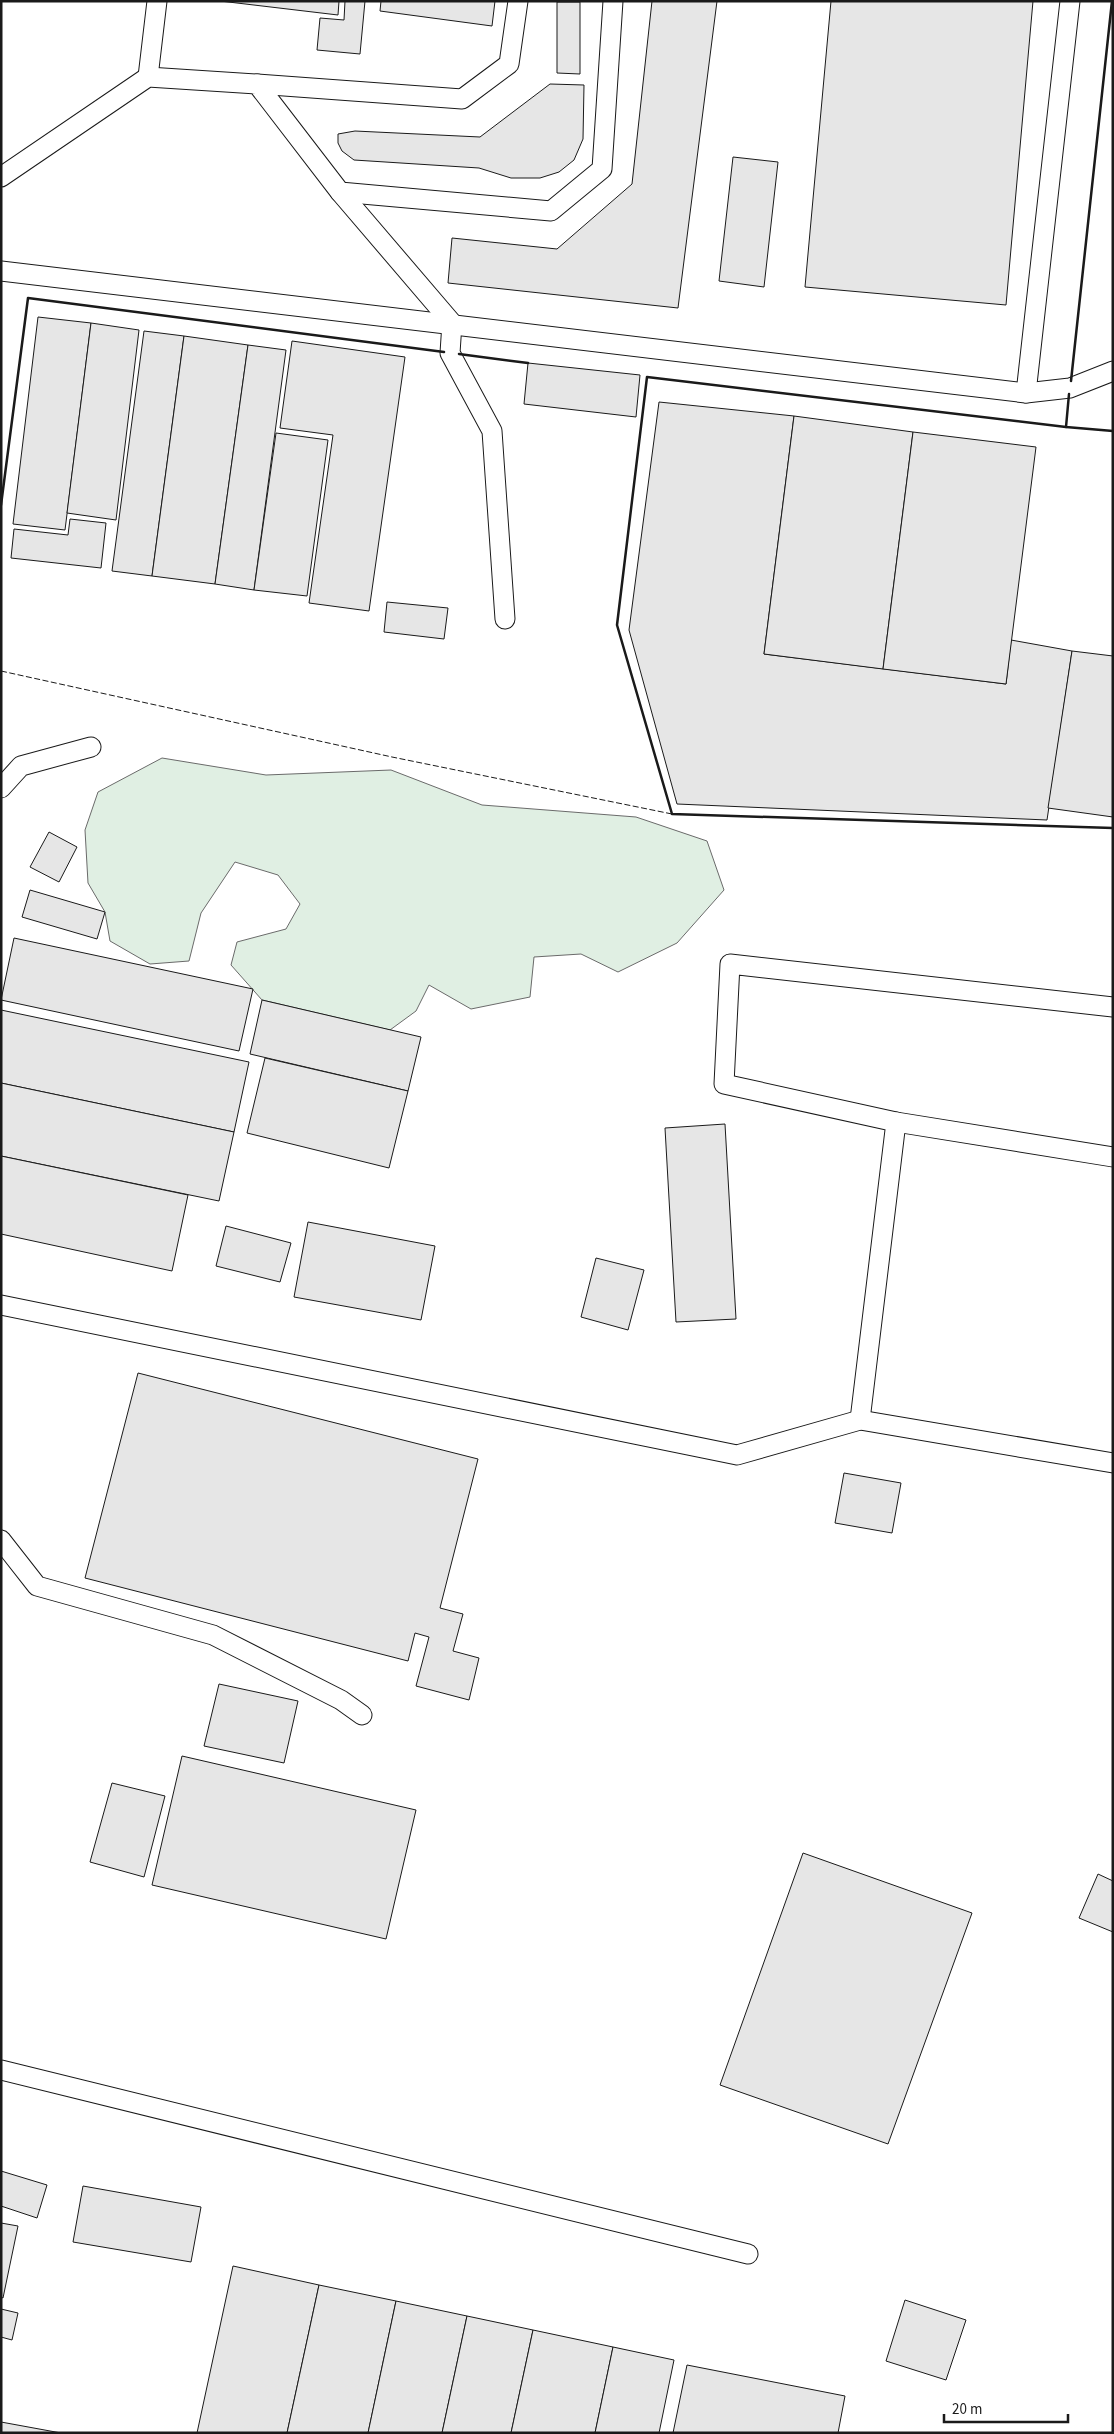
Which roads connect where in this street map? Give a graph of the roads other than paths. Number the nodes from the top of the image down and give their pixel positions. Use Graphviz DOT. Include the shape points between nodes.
graph roads {
  1 [pos="157,1"];
  2 [pos="518,1"];
  3 [pos="613,1"];
  4 [pos="1070,1"];
  5 [pos="148,76"];
  6 [pos="257,84"];
  7 [pos="1,177"];
  8 [pos="340,192"];
  9 [pos="1,271"];
  10 [pos="452,323"];
  11 [pos="1113,371"];
  12 [pos="1026,393"];
  13 [pos="505,619"];
  14 [pos="91,747"];
  15 [pos="1,788"];
  16 [pos="1113,1007"];
  17 [pos="896,1122"];
  18 [pos="1113,1157"];
  19 [pos="1,1305"];
  20 [pos="860,1420"];
  21 [pos="1113,1462"];
  22 [pos="1,1540"];
  23 [pos="362,1716"];
  24 [pos="1,2070"];
  25 [pos="748,2254"];
  1 -- 5 [label="lane"];
  2 -- 6 [label="lane" via="509,64 462,99"];
  3 -- 8 [label="lane" via="602,169 551,211"];
  4 -- 12 [label="lane"];
  5 -- 6 [label="lane"];
  5 -- 7 [label="lane"];
  6 -- 8 [label="lane"];
  8 -- 10 [label="lane"];
  9 -- 10 [label="lane"];
  10 -- 12 [label="lane"];
  10 -- 13 [label="lane" via="450,352 492,431"];
  11 -- 12 [label="lane" via="1070,388"];
  14 -- 15 [label="lane" via="20,766"];
  16 -- 17 [label="lane" via="730,964 724,1084"];
  17 -- 18 [label="lane"];
  17 -- 20 [label="lane"];
  19 -- 20 [label="lane" via="737,1455"];
  20 -- 21 [label="lane"];
  22 -- 23 [label="lane" via="37,1586 213,1635 341,1700"];
  24 -- 25 [label="lane"];
}
